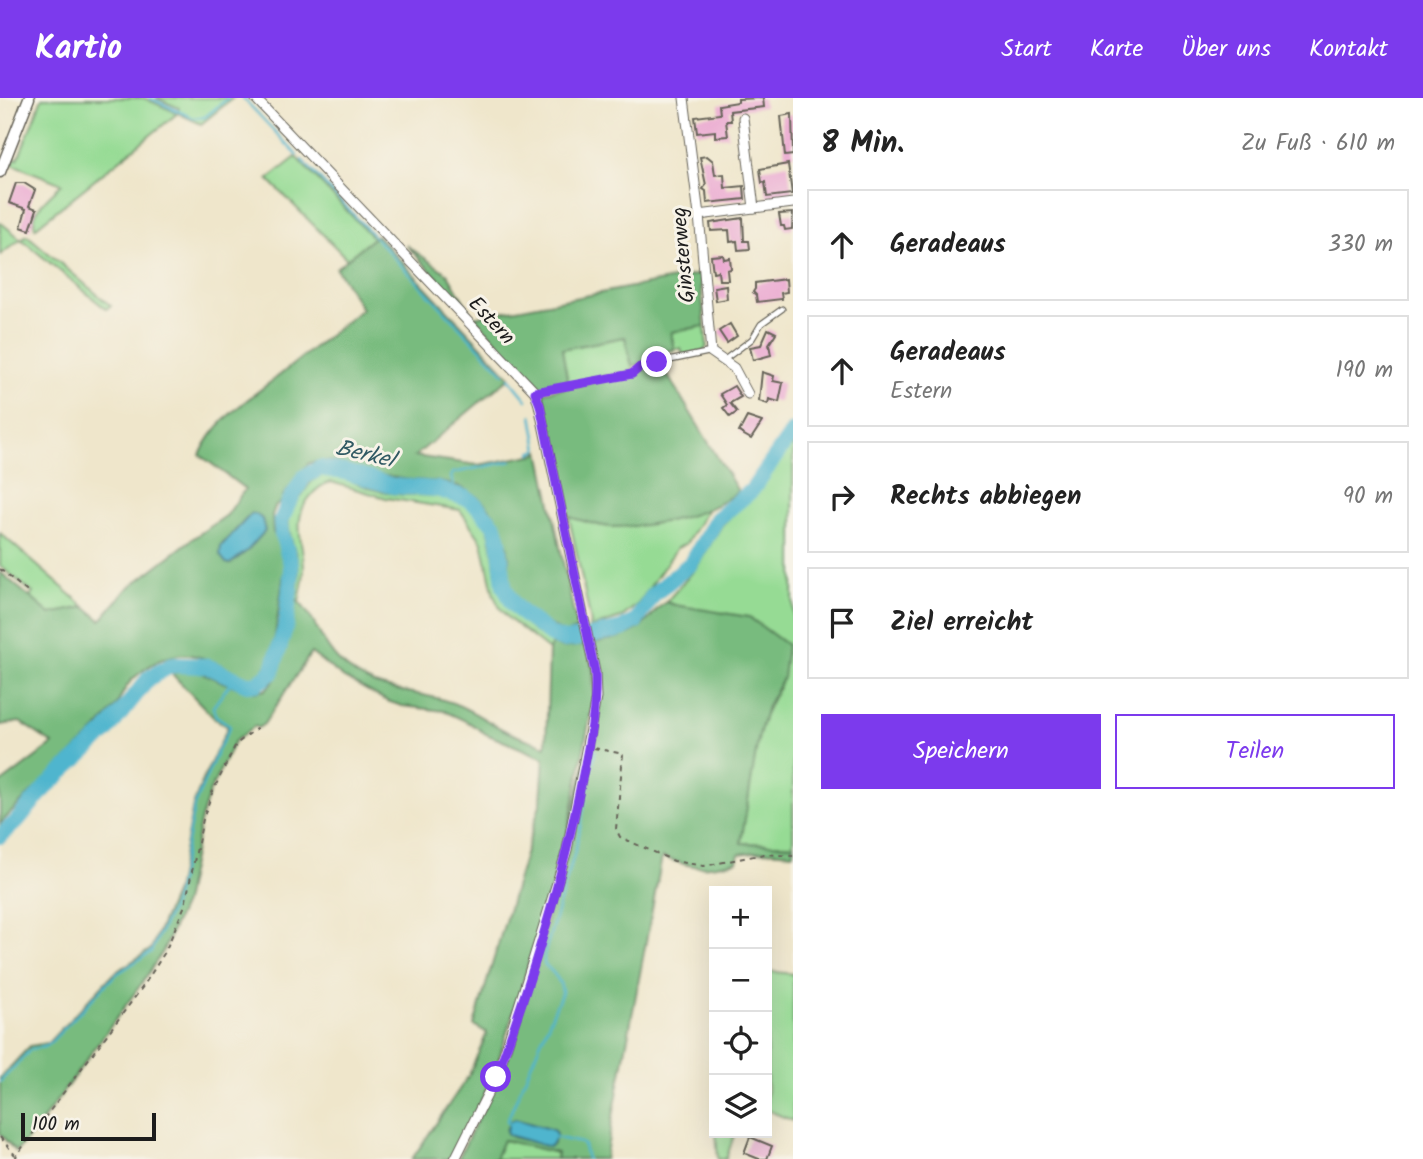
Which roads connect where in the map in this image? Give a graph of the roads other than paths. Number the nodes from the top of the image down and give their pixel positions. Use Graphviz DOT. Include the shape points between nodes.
graph roads {
  1 [pos="29,98"];
  2 [pos="256,98"];
  3 [pos="684,98"];
  4 [pos="743,118"];
  5 [pos="0,172"];
  6 [pos="793,203"];
  7 [pos="754,208"];
  8 [pos="699,215"];
  9 [pos="782,309"];
  10 [pos="711,352"];
  11 [pos="723,360"];
  12 [pos="657,362"];
  13 [pos="748,394"];
  14 [pos="455,1159"];
  1 -- 5 [label="street"];
  2 -- 14 [label="street, Estern" via="535,392 595,672 596,698 567,850 496,1077"];
  3 -- 8 [label="street, Ginsterweg"];
  4 -- 7 [label="street"];
  6 -- 7 [label="street"];
  7 -- 8 [label="street"];
  8 -- 10 [label="street, Ginsterweg"];
  9 -- 11 [label="lane" via="761,324 752,340"];
  10 -- 11 [label="street"];
  10 -- 12 [label="lane"];
  11 -- 13 [label="street" via="734,368"];
}
